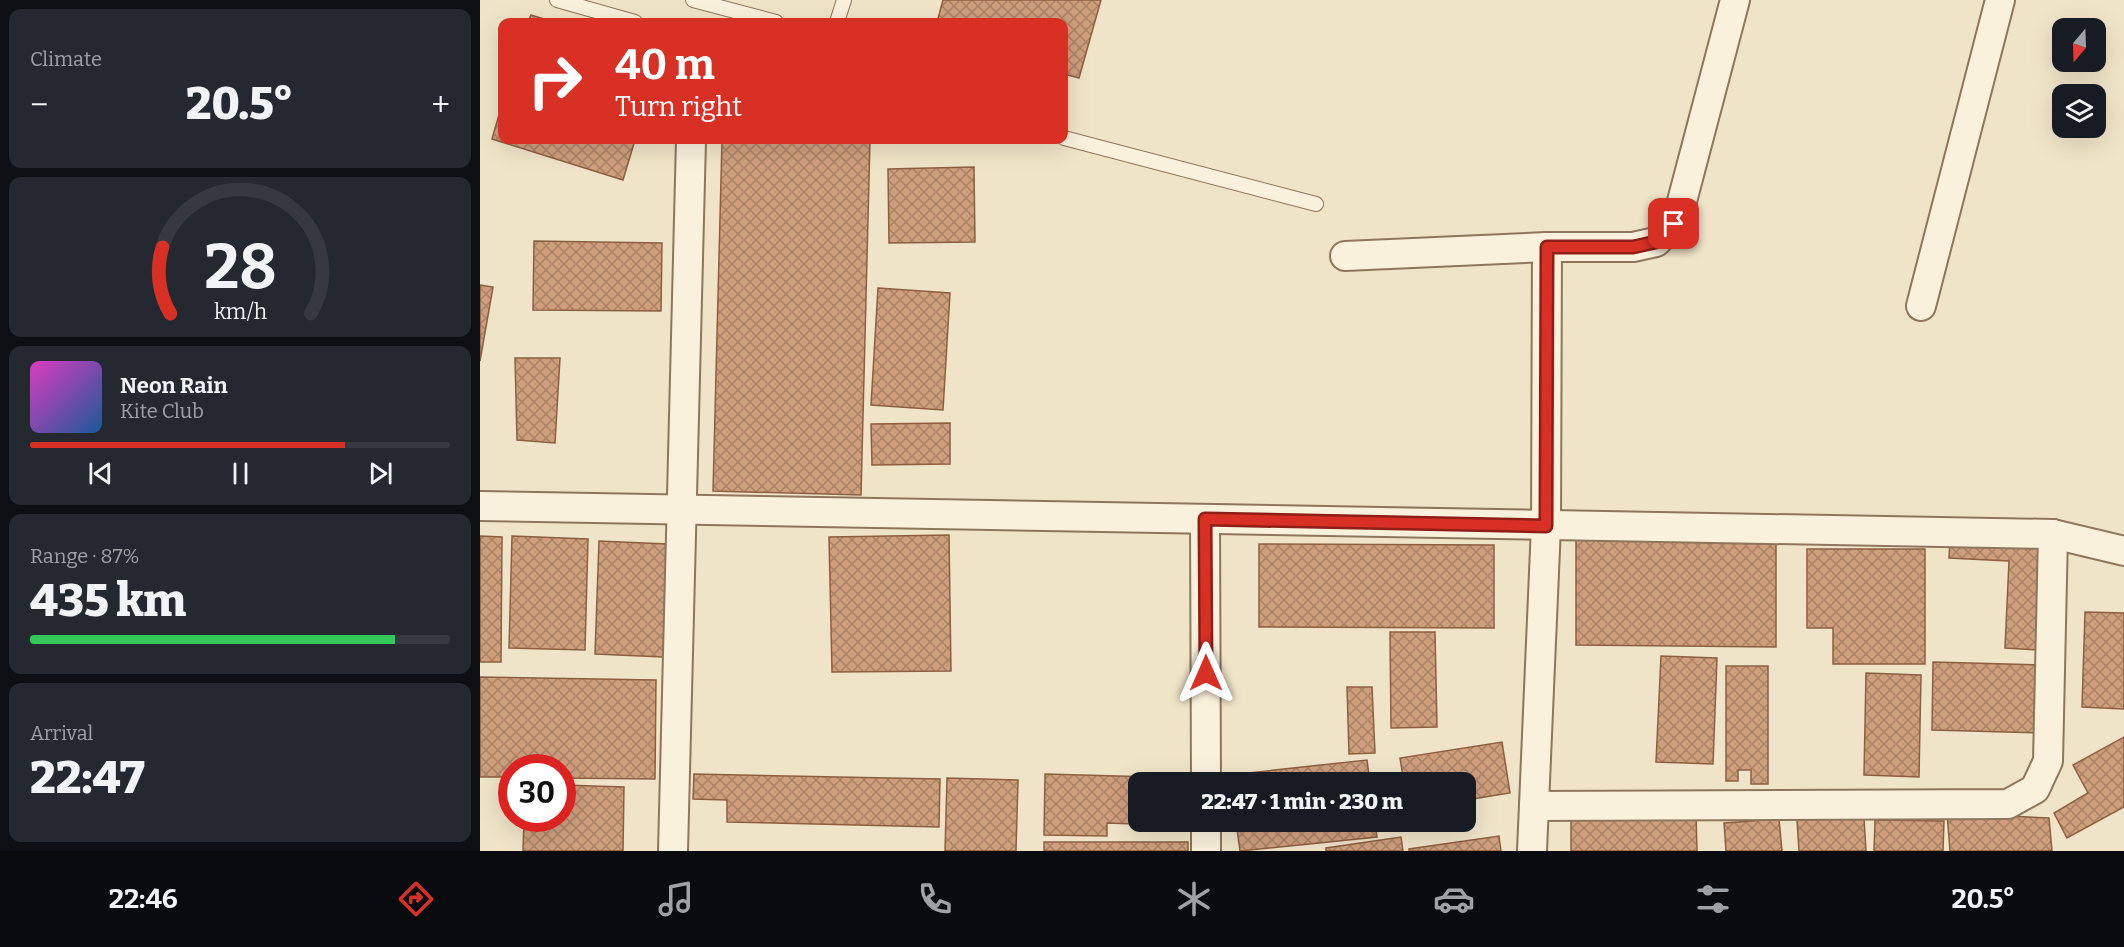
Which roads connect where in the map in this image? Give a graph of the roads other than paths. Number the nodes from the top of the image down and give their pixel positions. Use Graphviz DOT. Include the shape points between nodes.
graph roads {
  1 [pos="557,0"];
  2 [pos="693,0"];
  3 [pos="844,0"];
  4 [pos="1735,0"];
  5 [pos="2000,0"];
  6 [pos="621,18"];
  7 [pos="761,18"];
  8 [pos="838,18"];
  9 [pos="1068,139"];
  10 [pos="691,144"];
  11 [pos="1316,204"];
  12 [pos="1547,247"];
  13 [pos="1344,256"];
  14 [pos="1921,306"];
  15 [pos="480,506"];
  16 [pos="680,509"];
  17 [pos="1205,519"];
  18 [pos="1546,526"];
  19 [pos="2054,534"];
  20 [pos="2124,551"];
  21 [pos="1206,772"];
  22 [pos="1534,806"];
  23 [pos="1206,832"];
  24 [pos="673,851"];
  25 [pos="1206,851"];
  26 [pos="1532,851"];
  1 -- 6 [label="lane"];
  2 -- 7 [label="lane"];
  3 -- 8 [label="lane"];
  4 -- 12 [label="street" via="1674,224 1656,242 1633,247"];
  5 -- 14 [label="street"];
  9 -- 11 [label="lane"];
  10 -- 16 [label="street"];
  12 -- 13 [label="street"];
  12 -- 18 [label="street"];
  15 -- 16 [label="street"];
  16 -- 17 [label="street"];
  16 -- 24 [label="street"];
  17 -- 18 [label="street"];
  17 -- 21 [label="street"];
  18 -- 19 [label="street"];
  18 -- 22 [label="street"];
  19 -- 20 [label="street"];
  19 -- 22 [label="street" via="2048,761 2035,789 2008,804"];
  22 -- 26 [label="street"];
  23 -- 25 [label="street"];
}
